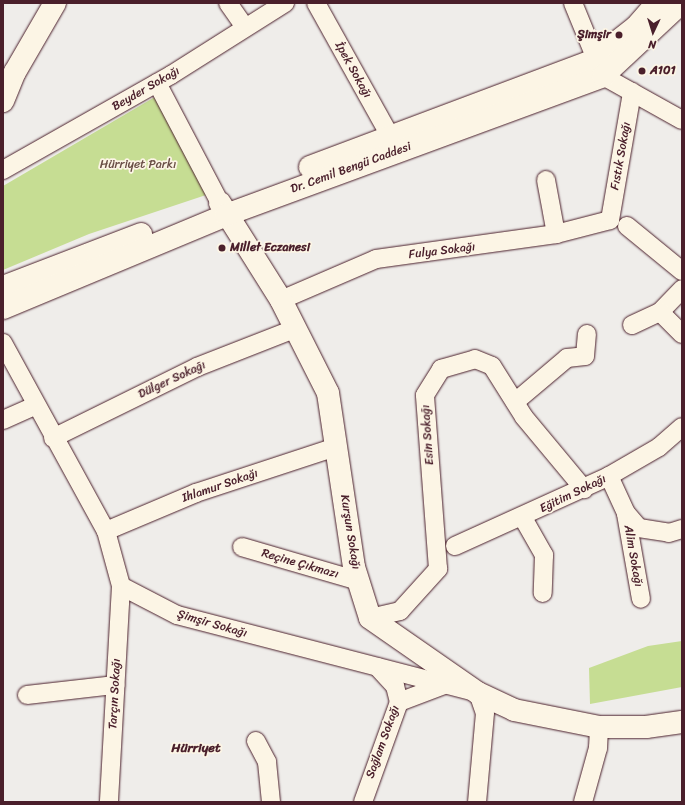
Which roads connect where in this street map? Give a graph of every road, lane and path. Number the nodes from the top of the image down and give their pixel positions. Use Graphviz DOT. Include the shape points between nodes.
graph roads {
  1 [pos="41,3"];
  2 [pos="55,3"];
  3 [pos="228,3"];
  4 [pos="285,3"];
  5 [pos="316,3"];
  6 [pos="573,3"];
  7 [pos="657,3"];
  8 [pos="680,3"];
  9 [pos="244,27"];
  10 [pos="598,68"];
  11 [pos="3,70"];
  12 [pos="164,79"];
  13 [pos="632,92"];
  14 [pos="3,101"];
  15 [pos="682,120"];
  16 [pos="394,144"];
  17 [pos="3,170"];
  18 [pos="546,180"];
  19 [pos="223,209"];
  20 [pos="610,220"];
  21 [pos="627,226"];
  22 [pos="556,234"];
  23 [pos="682,271"];
  24 [pos="3,287"];
  25 [pos="682,289"];
  26 [pos="281,300"];
  27 [pos="3,308"];
  28 [pos="660,312"];
  29 [pos="632,325"];
  30 [pos="294,329"];
  31 [pos="587,334"];
  32 [pos="682,334"];
  33 [pos="3,343"];
  34 [pos="515,402"];
  35 [pos="36,405"];
  36 [pos="3,420"];
  37 [pos="682,427"];
  38 [pos="53,438"];
  39 [pos="336,447"];
  40 [pos="609,476"];
  41 [pos="584,489"];
  42 [pos="626,513"];
  43 [pos="523,518"];
  44 [pos="682,529"];
  45 [pos="106,531"];
  46 [pos="455,546"];
  47 [pos="242,547"];
  48 [pos="359,581"];
  49 [pos="121,586"];
  50 [pos="543,593"];
  51 [pos="641,599"];
  52 [pos="370,618"];
  53 [pos="376,666"];
  54 [pos="115,685"];
  55 [pos="444,685"];
  56 [pos="478,693"];
  57 [pos="27,695"];
  58 [pos="399,702"];
  59 [pos="682,707"];
  60 [pos="682,722"];
  61 [pos="600,727"];
  62 [pos="256,741"];
  63 [pos="109,802"];
  64 [pos="271,802"];
  65 [pos="363,802"];
  66 [pos="477,802"];
  67 [pos="584,802"];
  1 -- 11 [label="street"];
  2 -- 14 [label="street" via="15,72"];
  3 -- 9 [label="street"];
  4 -- 9 [label="street, Beyder Sokağı"];
  5 -- 16 [label="street, İpek Sokağı"];
  6 -- 10 [label="street"];
  7 -- 10 [label="street, Dr. Cemil Bengü Caddesi"];
  8 -- 10 [label="street, Dr. Cemil Bengü Caddesi"];
  9 -- 12 [label="street, Beyder Sokağı"];
  10 -- 13 [label="street"];
  10 -- 16 [label="street, Dr. Cemil Bengü Caddesi"];
  12 -- 17 [label="street, Beyder Sokağı"];
  12 -- 19 [label="street"];
  13 -- 15 [label="street"];
  13 -- 20 [label="street, Fıstık Sokağı"];
  16 -- 19 [label="street, Dr. Cemil Bengü Caddesi"];
  18 -- 22 [label="street"];
  19 -- 24 [label="street, Dr. Cemil Bengü Caddesi"];
  19 -- 26 [label="street, Kurşun Sokağı"];
  19 -- 27 [label="street, Dr. Cemil Bengü Caddesi"];
  20 -- 22 [label="street, Fulya Sokağı"];
  21 -- 23 [label="street"];
  22 -- 26 [label="street, Fulya Sokağı" via="376,259"];
  25 -- 28 [label="street"];
  26 -- 30 [label="street, Kurşun Sokağı"];
  28 -- 29 [label="street"];
  28 -- 32 [label="street"];
  30 -- 38 [label="street, Dülger Sokağı" via="197,367"];
  30 -- 39 [label="street, Kurşun Sokağı" via="328,393"];
  31 -- 34 [label="street" via="585,356 567,358"];
  33 -- 35 [label="street"];
  34 -- 41 [label="street, Esin Sokağı"];
  34 -- 52 [label="street, Esin Sokağı" via="492,366 475,359 441,369 425,395 438,569 400,611"];
  35 -- 36 [label="street"];
  35 -- 38 [label="street"];
  37 -- 40 [label="street, Eğitim Sokağı" via="659,447"];
  38 -- 45 [label="street"];
  39 -- 45 [label="street, Ihlamur Sokağı" via="196,493"];
  39 -- 48 [label="street, Kurşun Sokağı"];
  40 -- 41 [label="street, Eğitim Sokağı"];
  40 -- 42 [label="street"];
  41 -- 43 [label="street, Eğitim Sokağı"];
  42 -- 44 [label="street" via="638,528 669,533"];
  42 -- 51 [label="street, Alim Sokağı"];
  43 -- 46 [label="street, Eğitim Sokağı"];
  43 -- 50 [label="street" via="544,555"];
  45 -- 49 [label="street"];
  47 -- 48 [label="street, Reçine Çıkmazı"];
  48 -- 52 [label="street, Kurşun Sokağı"];
  49 -- 53 [label="street, Şimşir Sokağı" via="177,615"];
  49 -- 54 [label="street, Tarçın Sokağı"];
  52 -- 56 [label="street"];
  53 -- 55 [label="street, Şimşir Sokağı"];
  53 -- 58 [label="street, Sağlam Sokağı" via="395,686"];
  54 -- 57 [label="street"];
  54 -- 63 [label="street, Tarçın Sokağı"];
  55 -- 56 [label="street, Şimşir Sokağı"];
  55 -- 58 [label="street"];
  56 -- 61 [label="street" via="514,710"];
  56 -- 66 [label="street" via="485,713"];
  58 -- 65 [label="street, Sağlam Sokağı"];
  59 -- 61 [label="street" via="654,710"];
  60 -- 61 [label="street" via="646,727"];
  61 -- 67 [label="street" via="598,748"];
  62 -- 64 [label="street" via="267,762"];
}
